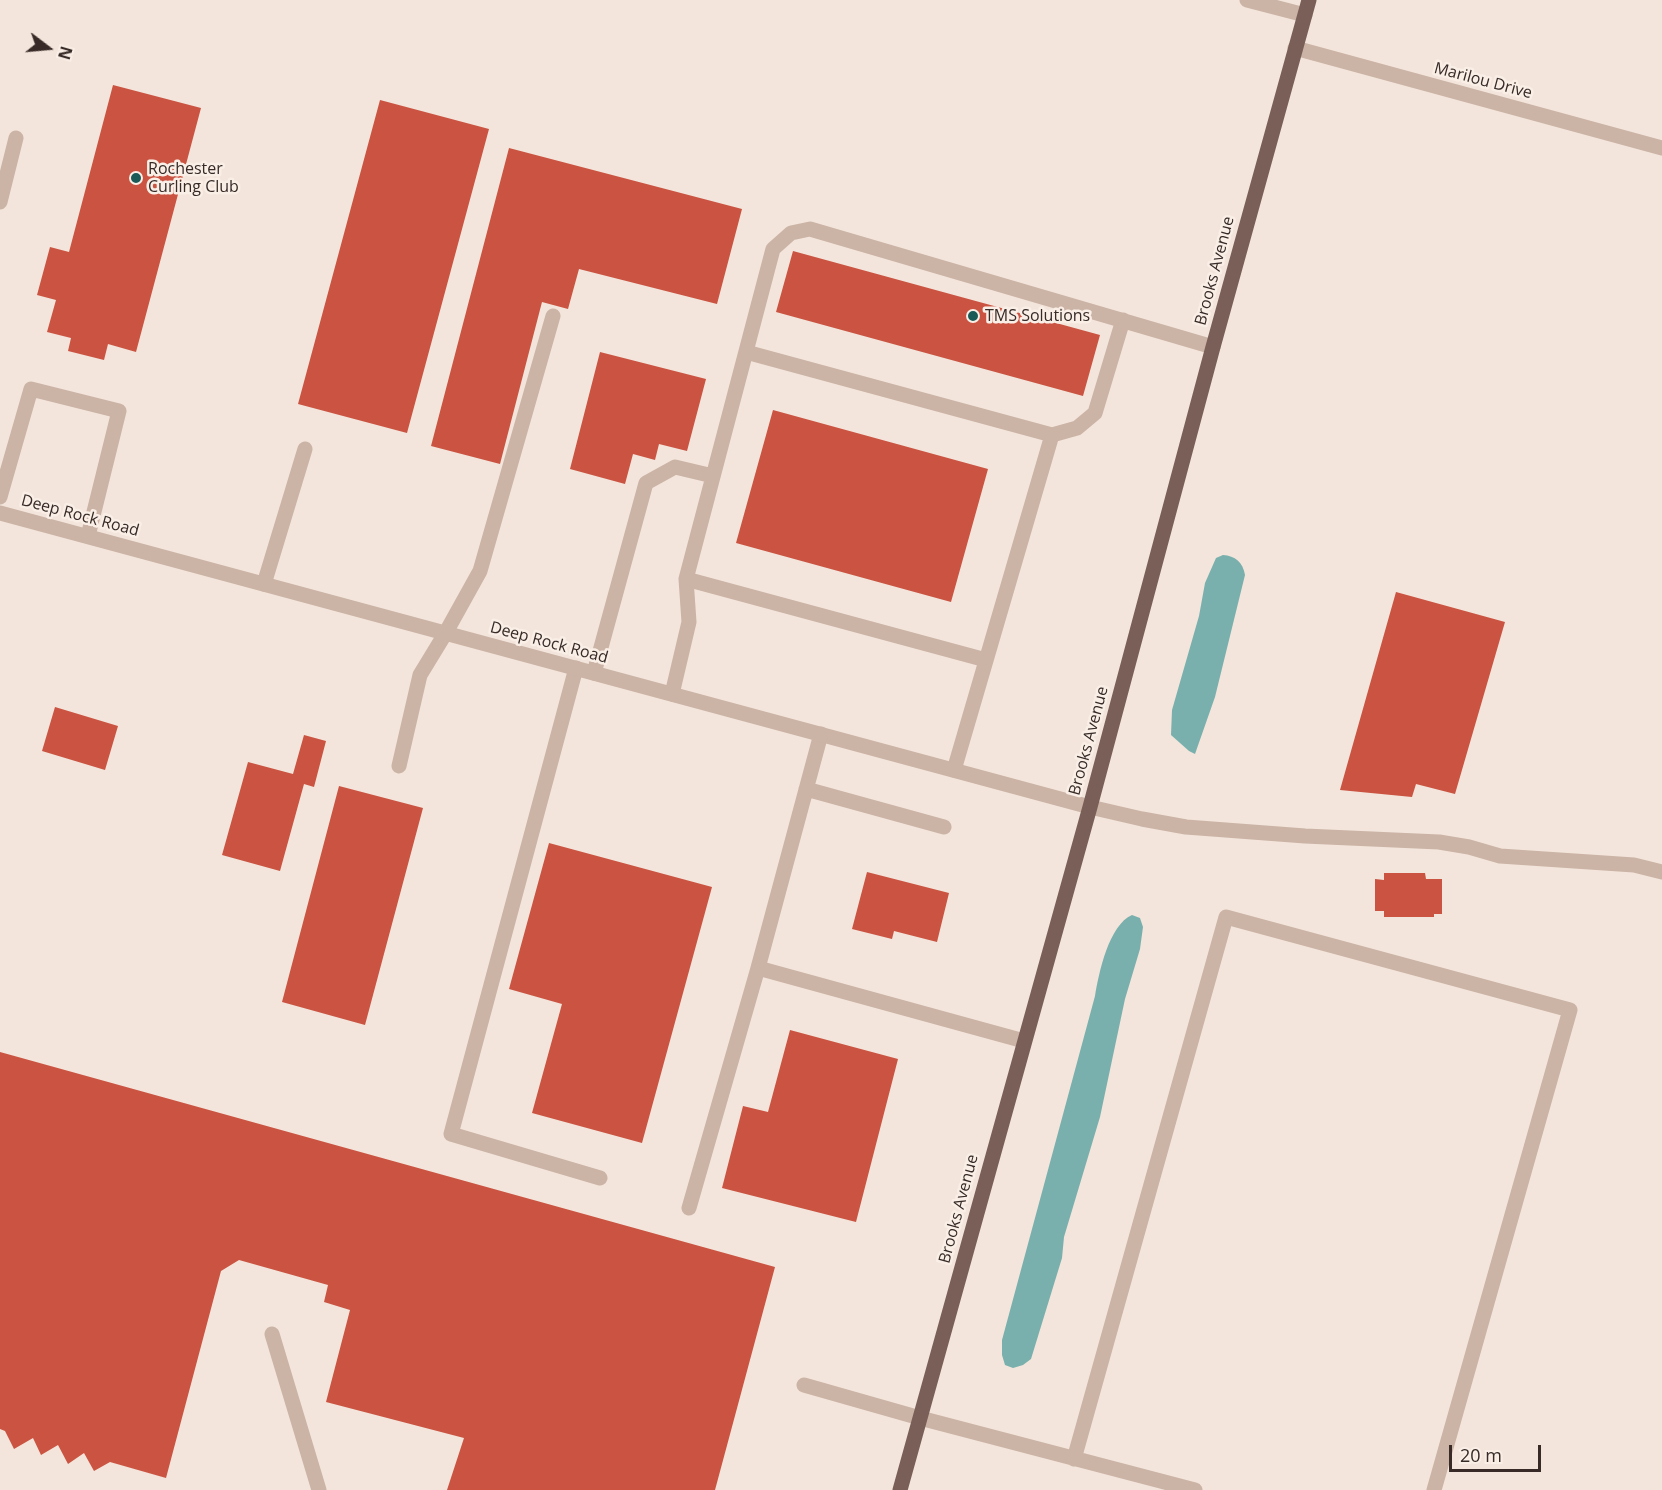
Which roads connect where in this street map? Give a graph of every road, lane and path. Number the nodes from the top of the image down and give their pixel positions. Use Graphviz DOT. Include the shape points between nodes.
graph roads {
  1 [pos="1247,0"];
  2 [pos="1307,8"];
  3 [pos="1295,48"];
  4 [pos="16,138"];
  5 [pos="1662,148"];
  6 [pos="0,202"];
  7 [pos="553,316"];
  8 [pos="1123,320"];
  9 [pos="1213,347"];
  10 [pos="746,352"];
  11 [pos="1052,435"];
  12 [pos="305,448"];
  13 [pos="713,476"];
  14 [pos="0,497"];
  15 [pos="0,513"];
  16 [pos="88,536"];
  17 [pos="686,579"];
  18 [pos="264,584"];
  19 [pos="445,634"];
  20 [pos="986,660"];
  21 [pos="576,668"];
  22 [pos="594,673"];
  23 [pos="672,694"];
  24 [pos="821,734"];
  25 [pos="399,766"];
  26 [pos="954,770"];
  27 [pos="806,789"];
  28 [pos="1090,807"];
  29 [pos="944,827"];
  30 [pos="1662,872"];
  31 [pos="758,968"];
  32 [pos="1024,1041"];
  33 [pos="600,1178"];
  34 [pos="689,1208"];
  35 [pos="272,1334"];
  36 [pos="804,1385"];
  37 [pos="920,1418"];
  38 [pos="1074,1459"];
  39 [pos="1159,1485"];
  40 [pos="319,1490"];
  41 [pos="900,1490"];
  42 [pos="1195,1490"];
  43 [pos="1434,1490"];
  1 -- 2 [label="street"];
  2 -- 3 [label="main road, Brooks Avenue"];
  3 -- 5 [label="street, Marilou Drive"];
  3 -- 9 [label="main road, Brooks Avenue"];
  4 -- 6 [label="street"];
  7 -- 19 [label="street" via="480,571"];
  8 -- 9 [label="street"];
  8 -- 10 [label="street" via="810,229 791,233 773,249"];
  8 -- 11 [label="street" via="1095,413 1077,428"];
  9 -- 28 [label="main road, Brooks Avenue"];
  10 -- 11 [label="street"];
  10 -- 13 [label="street"];
  11 -- 20 [label="street"];
  12 -- 18 [label="street"];
  13 -- 17 [label="street"];
  13 -- 22 [label="street" via="675,467 646,483"];
  14 -- 16 [label="street" via="31,388 119,411"];
  15 -- 16 [label="street, Deep Rock Road"];
  16 -- 18 [label="street, Deep Rock Road"];
  17 -- 20 [label="street"];
  17 -- 23 [label="street" via="689,622"];
  18 -- 19 [label="street, Deep Rock Road"];
  19 -- 21 [label="street, Deep Rock Road"];
  19 -- 25 [label="street" via="420,675"];
  20 -- 26 [label="street"];
  21 -- 22 [label="street, Deep Rock Road"];
  21 -- 33 [label="street" via="451,1134"];
  22 -- 23 [label="street, Deep Rock Road"];
  23 -- 24 [label="street, Deep Rock Road"];
  24 -- 26 [label="street, Deep Rock Road"];
  24 -- 27 [label="street"];
  26 -- 28 [label="street, Deep Rock Road"];
  27 -- 29 [label="street"];
  27 -- 31 [label="street"];
  28 -- 30 [label="street, Deep Rock Road" via="1186,827 1439,842 1500,856 1634,865"];
  28 -- 32 [label="main road, Brooks Avenue"];
  31 -- 32 [label="street"];
  31 -- 34 [label="street"];
  32 -- 37 [label="main road, Brooks Avenue"];
  35 -- 40 [label="street"];
  36 -- 37 [label="street"];
  37 -- 38 [label="street"];
  37 -- 41 [label="main road, Brooks Avenue"];
  38 -- 39 [label="street"];
  38 -- 43 [label="street" via="1226,917 1570,1010"];
  39 -- 42 [label="street"];
}
